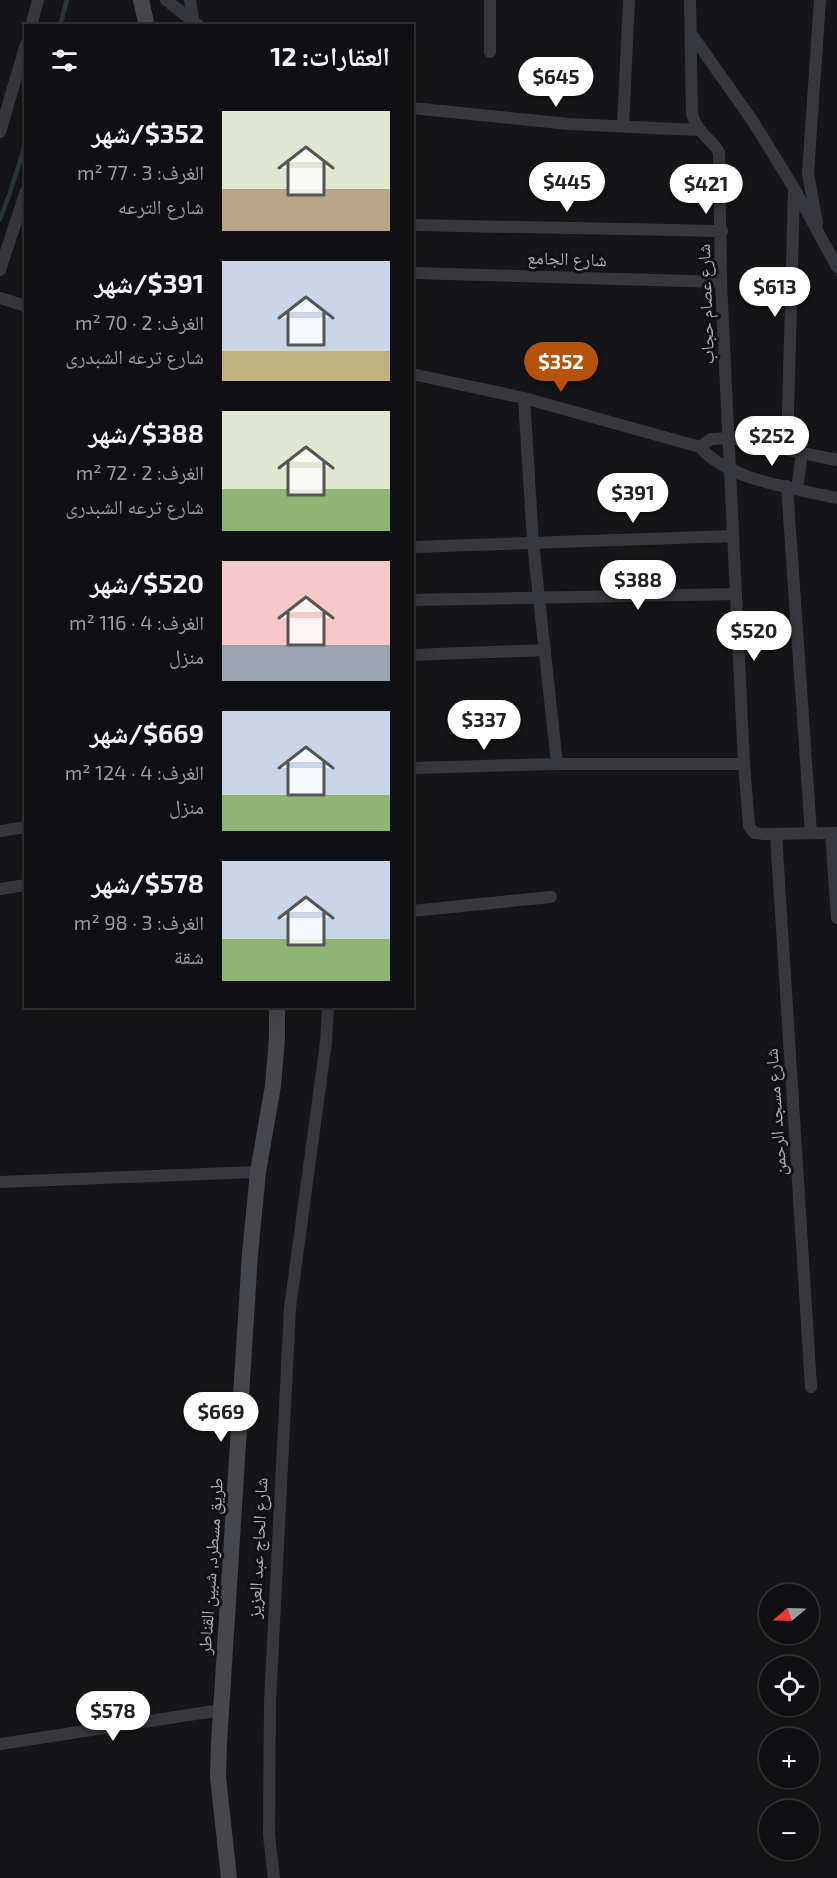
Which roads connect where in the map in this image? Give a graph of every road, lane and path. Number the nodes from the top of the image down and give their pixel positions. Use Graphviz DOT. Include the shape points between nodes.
graph roads {
  1 [pos="38,0"];
  2 [pos="141,0"];
  3 [pos="166,0"];
  4 [pos="190,0"];
  5 [pos="490,0"];
  6 [pos="629,0"];
  7 [pos="690,0"];
  8 [pos="820,0"];
  9 [pos="32,24"];
  10 [pos="147,24"];
  11 [pos="196,24"];
  12 [pos="692,35"];
  13 [pos="24,51"];
  14 [pos="490,52"];
  15 [pos="414,108"];
  16 [pos="623,126"];
  17 [pos="698,129"];
  18 [pos="0,132"];
  19 [pos="794,188"];
  20 [pos="24,205"];
  21 [pos="414,225"];
  22 [pos="20,230"];
  23 [pos="722,231"];
  24 [pos="819,233"];
  25 [pos="837,267"];
  26 [pos="0,270"];
  27 [pos="414,273"];
  28 [pos="722,282"];
  29 [pos="0,298"];
  30 [pos="24,305"];
  31 [pos="414,374"];
  32 [pos="524,398"];
  33 [pos="730,438"];
  34 [pos="700,447"];
  35 [pos="787,450"];
  36 [pos="802,453"];
  37 [pos="837,460"];
  38 [pos="730,470"];
  39 [pos="792,487"];
  40 [pos="837,498"];
  41 [pos="733,536"];
  42 [pos="533,543"];
  43 [pos="414,547"];
  44 [pos="736,594"];
  45 [pos="539,598"];
  46 [pos="414,600"];
  47 [pos="545,650"];
  48 [pos="414,655"];
  49 [pos="557,764"];
  50 [pos="744,764"];
  51 [pos="414,768"];
  52 [pos="24,827"];
  53 [pos="0,831"];
  54 [pos="811,833"];
  55 [pos="834,833"];
  56 [pos="776,834"];
  57 [pos="24,885"];
  58 [pos="0,889"];
  59 [pos="551,897"];
  60 [pos="414,911"];
  61 [pos="837,918"];
  62 [pos="277,1008"];
  63 [pos="328,1008"];
  64 [pos="258,1172"];
  65 [pos="0,1182"];
  66 [pos="811,1388"];
  67 [pos="221,1710"];
  68 [pos="0,1743"];
  69 [pos="229,1878"];
  70 [pos="274,1878"];
  1 -- 9 [label="street"];
  2 -- 10 [label="main road"];
  3 -- 11 [label="street"];
  4 -- 11 [label="street"];
  5 -- 14 [label="street"];
  6 -- 16 [label="street"];
  7 -- 12 [label="street"];
  8 -- 24 [label="street" via="808,173"];
  12 -- 17 [label="street" via="692,114"];
  12 -- 19 [label="street"];
  13 -- 18 [label="street"];
  15 -- 16 [label="street"];
  16 -- 17 [label="street"];
  17 -- 23 [label="street, شارع عصام حجاب" via="719,152"];
  19 -- 24 [label="street"];
  19 -- 35 [label="street"];
  20 -- 22 [label="street"];
  21 -- 23 [label="street"];
  22 -- 26 [label="street"];
  23 -- 28 [label="street, شارع عصام حجاب"];
  24 -- 25 [label="street"];
  27 -- 28 [label="street, شارع الجامع"];
  28 -- 33 [label="street, شارع عصام حجاب"];
  29 -- 30 [label="street"];
  31 -- 32 [label="street"];
  32 -- 34 [label="street"];
  32 -- 42 [label="street"];
  33 -- 34 [label="street" via="711,439"];
  33 -- 35 [label="street"];
  33 -- 38 [label="street, شارع عصام حجاب"];
  34 -- 38 [label="street" via="708,457"];
  35 -- 36 [label="street"];
  36 -- 37 [label="street"];
  36 -- 39 [label="street"];
  38 -- 39 [label="street"];
  38 -- 41 [label="street, شارع عصام حجاب"];
  39 -- 40 [label="street"];
  39 -- 54 [label="street"];
  41 -- 42 [label="street"];
  41 -- 44 [label="street, شارع عصام حجاب"];
  42 -- 43 [label="street"];
  42 -- 45 [label="street"];
  44 -- 45 [label="street"];
  44 -- 50 [label="street, شارع عصام حجاب"];
  45 -- 46 [label="street"];
  45 -- 47 [label="street"];
  47 -- 48 [label="street"];
  47 -- 49 [label="street"];
  49 -- 50 [label="street"];
  49 -- 51 [label="street"];
  50 -- 56 [label="street, شارع عصام حجاب" via="749,826 754,833"];
  52 -- 53 [label="street"];
  54 -- 55 [label="street"];
  54 -- 56 [label="street"];
  55 -- 61 [label="street"];
  56 -- 66 [label="street, شارع مسجد الرحمن"];
  57 -- 58 [label="street"];
  59 -- 60 [label="street"];
  62 -- 64 [label="main road, طريق مسطرد, شبين القناطر" via="273,1086"];
  63 -- 70 [label="street, شارع الحاج عبد العزيز" via="289,1319 270,1702 269,1835"];
  64 -- 65 [label="street"];
  64 -- 67 [label="main road, طريق مسطرد, شبين القناطر"];
  67 -- 68 [label="street"];
  67 -- 69 [label="main road, طريق مسطرد, شبين القناطر" via="218,1777"];
}
